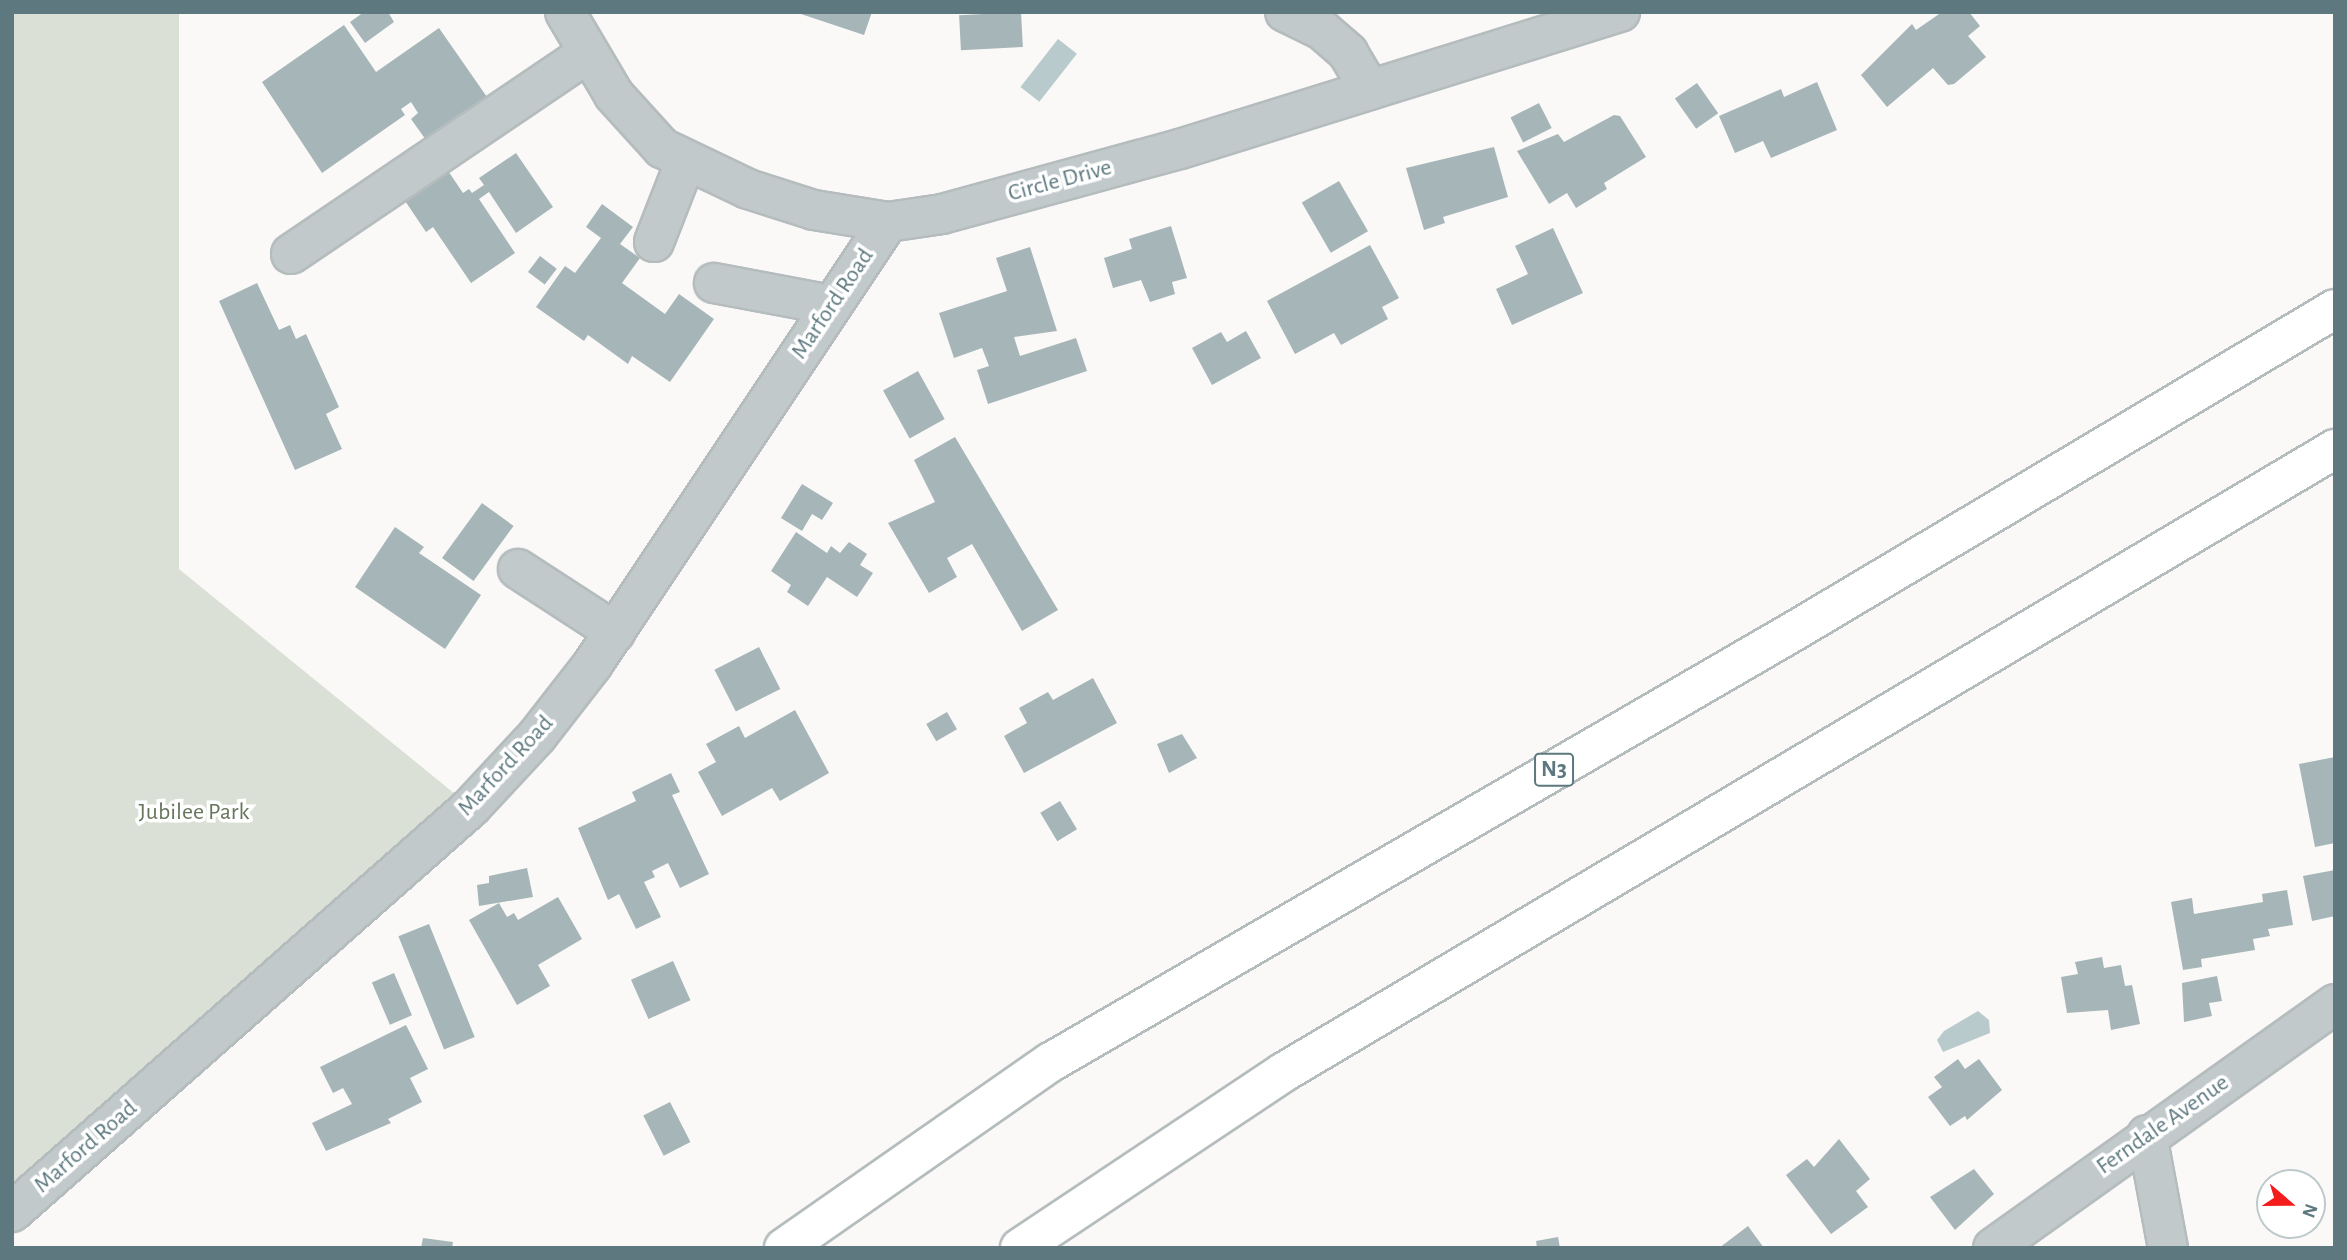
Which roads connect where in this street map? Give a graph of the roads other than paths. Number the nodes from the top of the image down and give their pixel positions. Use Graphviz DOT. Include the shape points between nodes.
graph roads {
  1 [pos="565,12"];
  2 [pos="1285,12"];
  3 [pos="1620,12"];
  4 [pos="586,54"];
  5 [pos="1370,90"];
  6 [pos="686,160"];
  7 [pos="888,222"];
  8 [pos="654,242"];
  9 [pos="291,254"];
  10 [pos="714,283"];
  11 [pos="832,305"];
  12 [pos="2335,309"];
  13 [pos="2335,449"];
  14 [pos="517,569"];
  15 [pos="615,632"];
  16 [pos="2335,1004"];
  17 [pos="2147,1135"];
  18 [pos="12,1212"];
  19 [pos="784,1248"];
  20 [pos="1020,1248"];
  21 [pos="1993,1248"];
  22 [pos="2168,1248"];
  1 -- 4 [label="street, Circle Drive"];
  2 -- 5 [label="street" via="1322,30 1348,53"];
  3 -- 5 [label="street, Circle Drive"];
  4 -- 6 [label="street, Circle Drive" via="634,121 662,148"];
  4 -- 9 [label="street"];
  5 -- 7 [label="street, Circle Drive" via="995,200"];
  6 -- 7 [label="street, Circle Drive" via="748,189 814,210"];
  6 -- 8 [label="street"];
  7 -- 11 [label="street, Marford Road"];
  10 -- 11 [label="street"];
  11 -- 15 [label="street, Marford Road"];
  12 -- 19 [label="highway, N3" via="1796,630 1051,1062"];
  13 -- 20 [label="highway" via="1284,1072"];
  14 -- 15 [label="street"];
  15 -- 18 [label="street, Marford Road" via="537,736 471,807"];
  16 -- 17 [label="street, Ferndale Avenue"];
  17 -- 21 [label="street, Ferndale Avenue"];
  17 -- 22 [label="street"];
}
